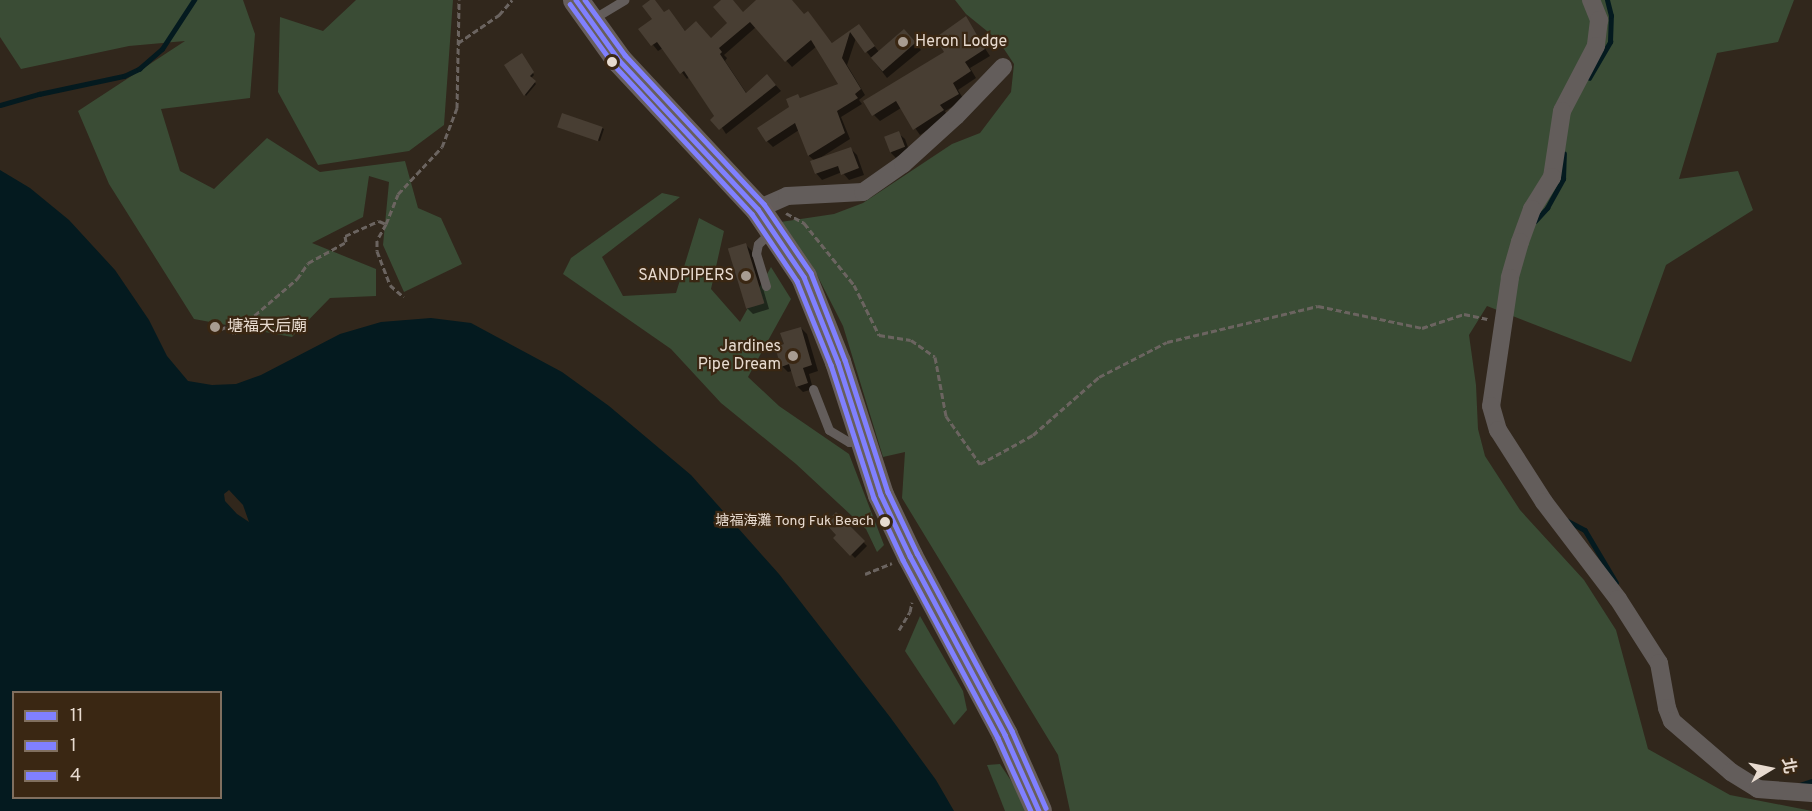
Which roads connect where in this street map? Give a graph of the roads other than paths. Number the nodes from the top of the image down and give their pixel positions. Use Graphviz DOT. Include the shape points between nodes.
graph roads {
  1 [pos="624,0"];
  2 [pos="1592,0"];
  3 [pos="582,11"];
  4 [pos="1003,68"];
  5 [pos="763,207"];
  6 [pos="774,230"];
  7 [pos="766,286"];
  8 [pos="813,389"];
  9 [pos="862,441"];
  10 [pos="1812,793"];
  11 [pos="1039,811"];
  1 -- 3 [label="lane"];
  2 -- 10 [label="street" via="1599,20 1596,46 1562,111 1552,177 1532,209 1520,242 1510,278 1491,406 1498,430 1544,502 1618,599 1659,663 1672,721 1731,772 1758,789"];
  3 -- 5 [label="main road" via="627,68"];
  4 -- 5 [label="street" via="921,148 863,192 788,196"];
  5 -- 6 [label="main road"];
  6 -- 7 [label="lane" via="758,244 756,254"];
  6 -- 9 [label="main road" via="812,295"];
  8 -- 9 [label="lane" via="830,430 849,442"];
  9 -- 11 [label="main road" via="910,556 1005,735"];
}
